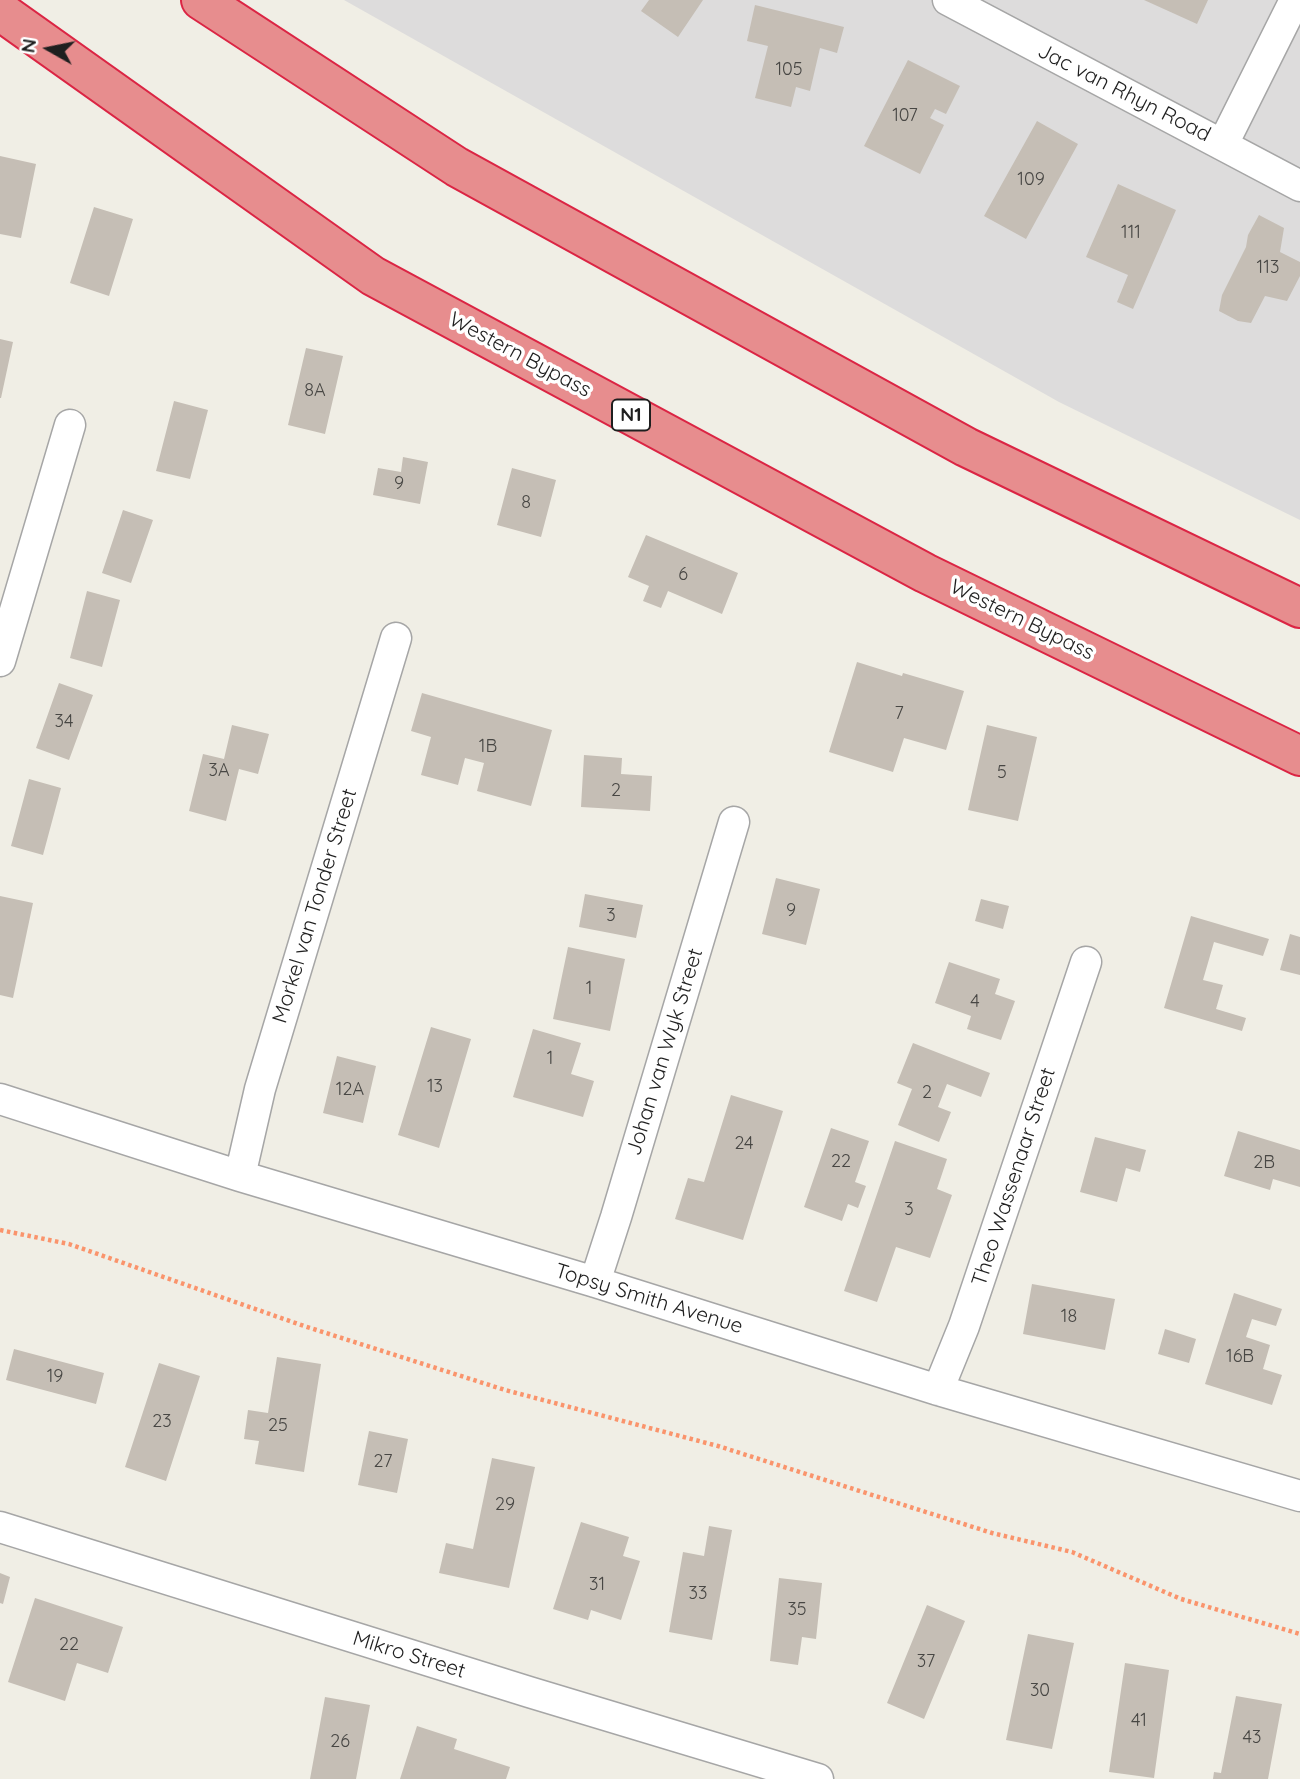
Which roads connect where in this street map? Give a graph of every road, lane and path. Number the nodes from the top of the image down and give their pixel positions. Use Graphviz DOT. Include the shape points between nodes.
graph roads {
  1 [pos="201,0"];
  2 [pos="948,0"];
  3 [pos="1295,0"];
  4 [pos="0,11"];
  5 [pos="1223,144"];
  6 [pos="1300,186"];
  7 [pos="70,425"];
  8 [pos="1300,608"];
  9 [pos="396,638"];
  10 [pos="0,661"];
  11 [pos="1300,756"];
  12 [pos="734,821"];
  13 [pos="1086,962"];
  14 [pos="0,1099"];
  15 [pos="240,1176"];
  16 [pos="0,1230"];
  17 [pos="595,1282"];
  18 [pos="938,1390"];
  19 [pos="1300,1496"];
  20 [pos="0,1527"];
  21 [pos="1300,1634"];
  22 [pos="818,1779"];
  1 -- 8 [label="highway" via="469,173 966,447"];
  2 -- 5 [label="street, Jac van Rhyn Road"];
  3 -- 5 [label="street"];
  4 -- 11 [label="highway, Western Bypass / N1" via="373,276 925,573"];
  5 -- 6 [label="street, Jac van Rhyn Road"];
  7 -- 10 [label="street"];
  9 -- 15 [label="street, Morkel van Tonder Street" via="260,1090"];
  12 -- 17 [label="street, Johan van Wyk Street"];
  13 -- 18 [label="street, Theo Wassenaar Street" via="964,1326"];
  14 -- 15 [label="street, Topsy Smith Avenue"];
  15 -- 17 [label="street, Topsy Smith Avenue"];
  16 -- 21 [label="path" via="69,1244 505,1390 718,1446 992,1533 1072,1552 1181,1599"];
  17 -- 18 [label="street, Topsy Smith Avenue"];
  18 -- 19 [label="street, Topsy Smith Avenue"];
  20 -- 22 [label="street, Mikro Street"];
}
